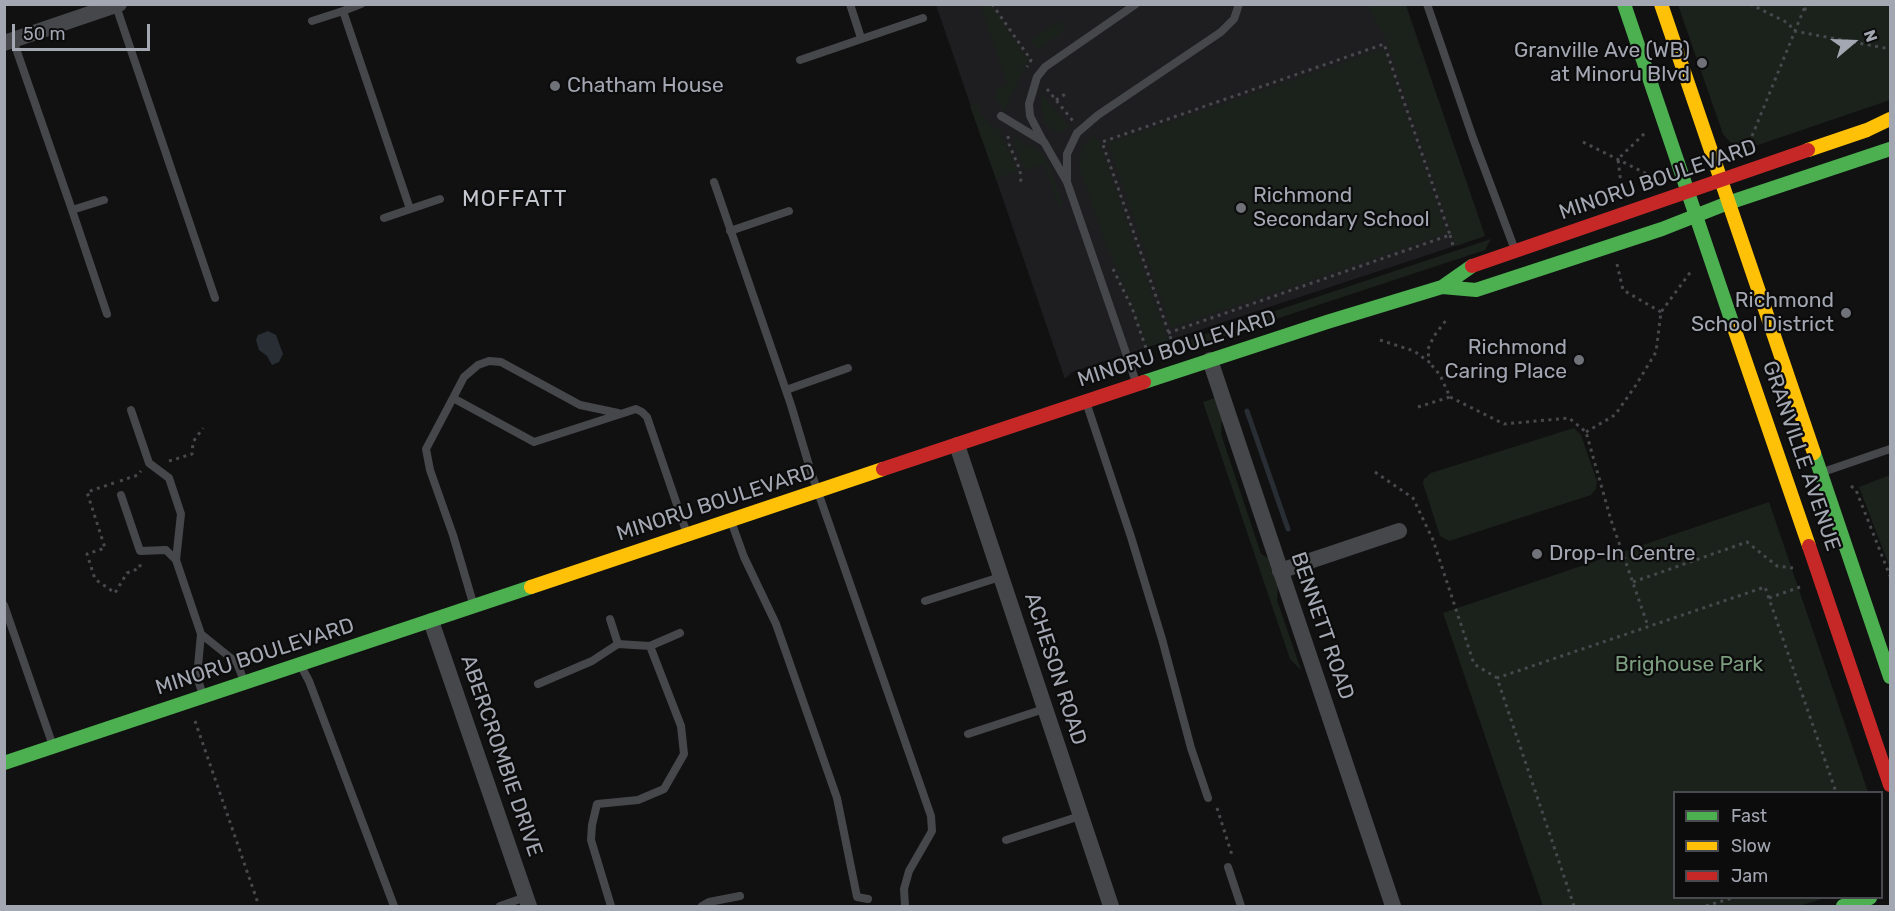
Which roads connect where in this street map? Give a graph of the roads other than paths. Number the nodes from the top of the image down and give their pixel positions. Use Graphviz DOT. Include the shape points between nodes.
graph roads {
  1 [pos="361,4"];
  2 [pos="850,4"];
  3 [pos="1136,4"];
  4 [pos="1239,4"];
  5 [pos="1427,4"];
  6 [pos="1624,4"];
  7 [pos="1661,4"];
  8 [pos="118,5"];
  9 [pos="343,11"];
  10 [pos="923,18"];
  11 [pos="312,21"];
  12 [pos="861,38"];
  13 [pos="9,42"];
  14 [pos="800,60"];
  15 [pos="1001,117"];
  16 [pos="1890,119"];
  17 [pos="1044,142"];
  18 [pos="1890,149"];
  19 [pos="1720,181"];
  20 [pos="714,182"];
  21 [pos="1067,182"];
  22 [pos="1688,192"];
  23 [pos="440,199"];
  24 [pos="104,200"];
  25 [pos="1728,203"];
  26 [pos="410,209"];
  27 [pos="72,210"];
  28 [pos="789,211"];
  29 [pos="1696,216"];
  30 [pos="384,218"];
  31 [pos="730,231"];
  32 [pos="1519,263"];
  33 [pos="1442,287"];
  34 [pos="215,298"];
  35 [pos="107,314"];
  36 [pos="1210,360"];
  37 [pos="848,368"];
  38 [pos="1137,385"];
  39 [pos="786,390"];
  40 [pos="453,398"];
  41 [pos="1086,401"];
  42 [pos="131,410"];
  43 [pos="620,414"];
  44 [pos="957,445"];
  45 [pos="1890,449"];
  46 [pos="1822,472"];
  47 [pos="818,491"];
  48 [pos="121,495"];
  49 [pos="731,520"];
  50 [pos="1398,531"];
  51 [pos="687,535"];
  52 [pos="176,560"];
  53 [pos="1280,571"];
  54 [pos="1000,577"];
  55 [pos="925,601"];
  56 [pos="4,605"];
  57 [pos="475,606"];
  58 [pos="610,619"];
  59 [pos="431,621"];
  60 [pos="680,633"];
  61 [pos="201,634"];
  62 [pos="618,644"];
  63 [pos="651,646"];
  64 [pos="300,664"];
  65 [pos="1890,677"];
  66 [pos="244,683"];
  67 [pos="538,684"];
  68 [pos="204,696"];
  69 [pos="1044,709"];
  70 [pos="968,734"];
  71 [pos="53,747"];
  72 [pos="4,763"];
  73 [pos="1890,785"];
  74 [pos="1208,798"];
  75 [pos="1080,816"];
  76 [pos="1006,840"];
  77 [pos="1228,867"];
  78 [pos="740,896"];
  79 [pos="868,899"];
  80 [pos="1864,899"];
  81 [pos="527,902"];
  82 [pos="394,906"];
  83 [pos="500,906"];
  84 [pos="611,906"];
  85 [pos="702,906"];
  86 [pos="904,906"];
  87 [pos="1110,906"];
  88 [pos="1241,906"];
  89 [pos="1393,906"];
  90 [pos="1843,906"];
  1 -- 9 [label="lane"];
  2 -- 12 [label="lane"];
  3 -- 17 [label="lane" via="1045,67 1037,77 1029,104 1030,116"];
  4 -- 21 [label="lane" via="1234,19 1221,32 1077,133 1067,154"];
  5 -- 32 [label="lane"];
  6 -- 22 [label="street, GRANVILLE AVENUE"];
  7 -- 19 [label="street, GRANVILLE AVENUE"];
  8 -- 13 [label="street"];
  8 -- 34 [label="lane"];
  9 -- 11 [label="lane"];
  9 -- 26 [label="lane"];
  10 -- 12 [label="lane"];
  12 -- 14 [label="lane"];
  13 -- 27 [label="lane"];
  15 -- 17 [label="lane"];
  16 -- 19 [label="street, MINORU BOULEVARD"];
  17 -- 21 [label="lane"];
  18 -- 25 [label="street, MINORU BOULEVARD"];
  19 -- 22 [label="street, MINORU BOULEVARD"];
  19 -- 25 [label="street, GRANVILLE AVENUE"];
  20 -- 31 [label="lane"];
  21 -- 38 [label="lane"];
  22 -- 29 [label="street, GRANVILLE AVENUE"];
  22 -- 32 [label="street, MINORU BOULEVARD"];
  23 -- 26 [label="lane"];
  24 -- 27 [label="lane"];
  25 -- 29 [label="street, MINORU BOULEVARD"];
  25 -- 46 [label="street, GRANVILLE AVENUE"];
  26 -- 30 [label="lane"];
  27 -- 35 [label="lane"];
  28 -- 31 [label="lane"];
  29 -- 32 [label="street, MINORU BOULEVARD" via="1662,229"];
  29 -- 73 [label="street, GRANVILLE AVENUE"];
  31 -- 39 [label="lane"];
  32 -- 33 [label="street, MINORU BOULEVARD" via="1471,266"];
  32 -- 33 [label="street, MINORU BOULEVARD" via="1476,290"];
  33 -- 36 [label="street, MINORU BOULEVARD"];
  36 -- 38 [label="street, MINORU BOULEVARD"];
  36 -- 53 [label="street, BENNETT ROAD"];
  37 -- 39 [label="lane"];
  38 -- 41 [label="street, MINORU BOULEVARD"];
  39 -- 47 [label="lane"];
  40 -- 43 [label="lane" via="534,442"];
  40 -- 43 [label="lane" via="464,377 478,365 501,362 580,405"];
  40 -- 57 [label="lane" via="426,449"];
  41 -- 44 [label="street, MINORU BOULEVARD"];
  41 -- 74 [label="lane" via="1131,537"];
  42 -- 52 [label="lane" via="149,463 169,478 181,514"];
  43 -- 51 [label="lane" via="636,409 647,417"];
  44 -- 47 [label="street, MINORU BOULEVARD"];
  44 -- 54 [label="street, ACHESON ROAD"];
  45 -- 46 [label="lane"];
  46 -- 65 [label="street, GRANVILLE AVENUE"];
  47 -- 49 [label="street, MINORU BOULEVARD"];
  47 -- 86 [label="lane" via="931,816 932,831 909,871"];
  48 -- 52 [label="lane" via="140,551 166,550"];
  49 -- 51 [label="street, MINORU BOULEVARD"];
  49 -- 79 [label="lane" via="776,624 837,798 857,897"];
  50 -- 53 [label="street"];
  51 -- 57 [label="street, MINORU BOULEVARD"];
  52 -- 61 [label="lane"];
  53 -- 89 [label="street, BENNETT ROAD"];
  54 -- 55 [label="lane"];
  54 -- 69 [label="street, ACHESON ROAD"];
  56 -- 71 [label="lane"];
  57 -- 59 [label="street, MINORU BOULEVARD"];
  58 -- 62 [label="lane"];
  59 -- 64 [label="street, MINORU BOULEVARD"];
  59 -- 81 [label="street, ABERCROMBIE DRIVE"];
  60 -- 63 [label="lane"];
  61 -- 66 [label="lane" via="237,663"];
  61 -- 68 [label="lane" via="197,676"];
  62 -- 63 [label="lane"];
  62 -- 67 [label="lane" via="592,661"];
  63 -- 84 [label="lane" via="681,726 684,754 664,789 638,800 597,804 591,840"];
  64 -- 66 [label="street, MINORU BOULEVARD"];
  64 -- 82 [label="lane"];
  66 -- 68 [label="street, MINORU BOULEVARD"];
  68 -- 71 [label="street, MINORU BOULEVARD"];
  69 -- 70 [label="lane"];
  69 -- 75 [label="street, ACHESON ROAD"];
  71 -- 72 [label="street, MINORU BOULEVARD"];
  75 -- 76 [label="lane"];
  75 -- 87 [label="street, ACHESON ROAD"];
  77 -- 88 [label="lane"];
  78 -- 85 [label="lane"];
  80 -- 90 [label="street"];
  81 -- 83 [label="lane"];
}
